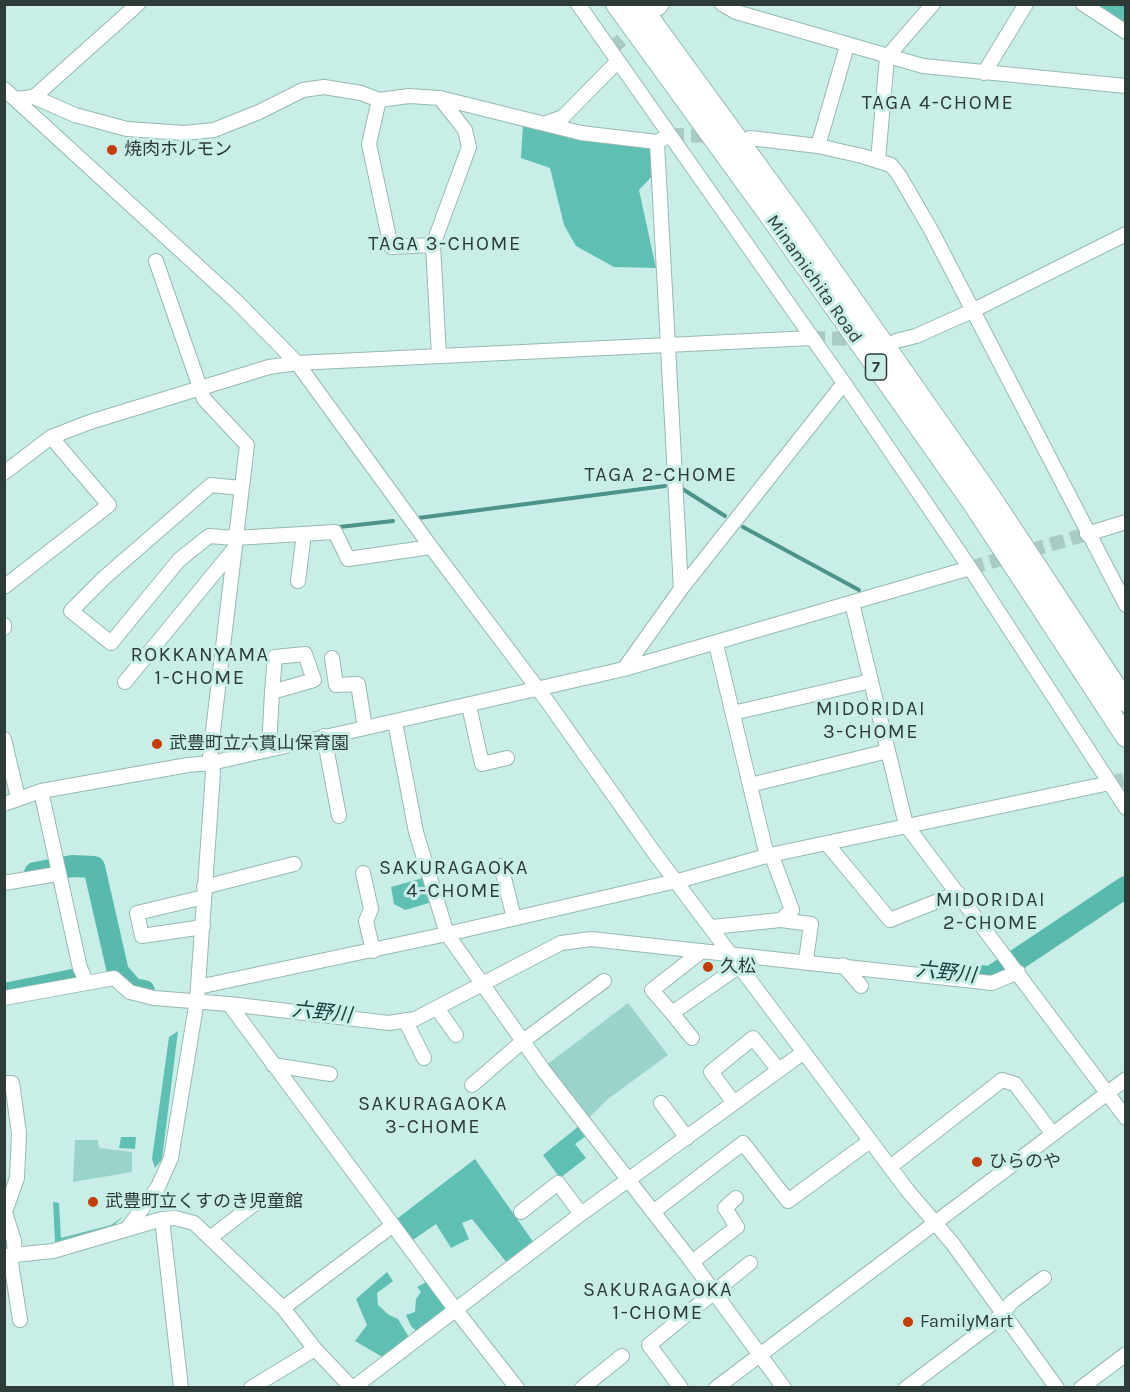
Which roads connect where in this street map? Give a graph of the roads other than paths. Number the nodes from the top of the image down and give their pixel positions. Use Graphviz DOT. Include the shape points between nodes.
graph roads {
  1 [pos="138,4"];
  2 [pos="578,4"];
  3 [pos="616,4"];
  4 [pos="722,4"];
  5 [pos="758,4"];
  6 [pos="933,4"];
  7 [pos="1026,4"];
  8 [pos="1083,4"];
  9 [pos="653,6"];
  10 [pos="748,15"];
  11 [pos="1125,32"];
  12 [pos="847,46"];
  13 [pos="887,57"];
  14 [pos="618,61"];
  15 [pos="984,73"];
  16 [pos="1125,86"];
  17 [pos="10,94"];
  18 [pos="34,97"];
  19 [pos="440,98"];
  20 [pos="379,100"];
  21 [pos="546,123"];
  22 [pos="670,135"];
  23 [pos="750,138"];
  24 [pos="657,142"];
  25 [pos="818,147"];
  26 [pos="878,161"];
  27 [pos="1125,234"];
  28 [pos="433,245"];
  29 [pos="156,261"];
  30 [pos="972,311"];
  31 [pos="811,338"];
  32 [pos="896,340"];
  33 [pos="668,344"];
  34 [pos="439,356"];
  35 [pos="297,363"];
  36 [pos="844,383"];
  37 [pos="199,387"];
  38 [pos="51,437"];
  39 [pos="4,473"];
  40 [pos="241,488"];
  41 [pos="1125,522"];
  42 [pos="304,534"];
  43 [pos="1088,534"];
  44 [pos="235,544"];
  45 [pos="430,547"];
  46 [pos="970,568"];
  47 [pos="298,581"];
  48 [pos="4,587"];
  49 [pos="681,589"];
  50 [pos="852,603"];
  51 [pos="1125,606"];
  52 [pos="716,644"];
  53 [pos="332,658"];
  54 [pos="624,669"];
  55 [pos="871,681"];
  56 [pos="125,682"];
  57 [pos="538,689"];
  58 [pos="272,692"];
  59 [pos="1125,702"];
  60 [pos="469,706"];
  61 [pos="733,713"];
  62 [pos="395,722"];
  63 [pos="365,728"];
  64 [pos="324,736"];
  65 [pos="1125,737"];
  66 [pos="4,739"];
  67 [pos="269,748"];
  68 [pos="888,751"];
  69 [pos="507,758"];
  70 [pos="211,763"];
  71 [pos="1110,783"];
  72 [pos="750,785"];
  73 [pos="41,791"];
  74 [pos="18,798"];
  75 [pos="4,804"];
  76 [pos="1125,808"];
  77 [pos="339,816"];
  78 [pos="906,825"];
  79 [pos="828,845"];
  80 [pos="770,855"];
  81 [pos="501,866"];
  82 [pos="57,870"];
  83 [pos="286,871"];
  84 [pos="363,873"];
  85 [pos="677,880"];
  86 [pos="4,883"];
  87 [pos="204,892"];
  88 [pos="958,893"];
  89 [pos="514,918"];
  90 [pos="781,920"];
  91 [pos="202,927"];
  92 [pos="712,927"];
  93 [pos="447,934"];
  94 [pos="374,951"];
  95 [pos="702,951"];
  96 [pos="732,953"];
  97 [pos="806,957"];
  98 [pos="741,965"];
  99 [pos="843,965"];
  100 [pos="1014,968"];
  101 [pos="604,981"];
  102 [pos="87,983"];
  103 [pos="481,985"];
  104 [pos="861,986"];
  105 [pos="198,996"];
  106 [pos="4,998"];
  107 [pos="229,1004"];
  108 [pos="437,1008"];
  109 [pos="672,1013"];
  110 [pos="405,1020"];
  111 [pos="456,1035"];
  112 [pos="692,1038"];
  113 [pos="523,1041"];
  114 [pos="804,1052"];
  115 [pos="424,1058"];
  116 [pos="273,1065"];
  117 [pos="778,1069"];
  118 [pos="330,1074"];
  119 [pos="1125,1079"];
  120 [pos="4,1083"];
  121 [pos="472,1085"];
  122 [pos="1107,1094"];
  123 [pos="660,1103"];
  124 [pos="734,1103"];
  125 [pos="1125,1118"];
  126 [pos="1052,1133"];
  127 [pos="687,1138"];
  128 [pos="870,1140"];
  129 [pos="890,1167"];
  130 [pos="628,1182"];
  131 [pos="736,1198"];
  132 [pos="253,1204"];
  133 [pos="521,1212"];
  134 [pos="653,1212"];
  135 [pos="581,1214"];
  136 [pos="162,1219"];
  137 [pos="938,1223"];
  138 [pos="393,1226"];
  139 [pos="127,1229"];
  140 [pos="212,1237"];
  141 [pos="10,1256"];
  142 [pos="692,1262"];
  143 [pos="750,1263"];
  144 [pos="1044,1278"];
  145 [pos="714,1293"];
  146 [pos="283,1308"];
  147 [pos="455,1309"];
  148 [pos="1004,1311"];
  149 [pos="20,1320"];
  150 [pos="315,1348"];
  151 [pos="1125,1354"];
  152 [pos="760,1355"];
  153 [pos="622,1356"];
  154 [pos="181,1388"];
  155 [pos="251,1388"];
  156 [pos="352,1388"];
  157 [pos="517,1388"];
  158 [pos="582,1388"];
  159 [pos="681,1388"];
  160 [pos="716,1388"];
  161 [pos="784,1388"];
  162 [pos="906,1388"];
  163 [pos="1057,1388"];
  164 [pos="1081,1388"];
  1 -- 18 [label="street"];
  2 -- 14 [label="street"];
  3 -- 65 [label="highway, Minamichita Road / 7" via="974,505"];
  4 -- 10 [label="street"];
  5 -- 10 [label="street"];
  6 -- 13 [label="street"];
  7 -- 15 [label="street"];
  8 -- 11 [label="street"];
  9 -- 59 [label="highway, Minamichita Road / 7" via="990,496"];
  10 -- 12 [label="street"];
  12 -- 13 [label="street"];
  12 -- 25 [label="street"];
  13 -- 15 [label="street" via="923,66"];
  13 -- 26 [label="street"];
  14 -- 21 [label="street" via="563,117"];
  14 -- 22 [label="street"];
  15 -- 16 [label="street"];
  17 -- 18 [label="street"];
  17 -- 35 [label="street" via="236,301"];
  18 -- 20 [label="street" via="75,115 152,133 214,130 303,90 342,89"];
  19 -- 20 [label="street" via="409,96"];
  19 -- 21 [label="street"];
  19 -- 28 [label="street" via="465,130 469,147"];
  20 -- 28 [label="street" via="369,144 391,247"];
  21 -- 24 [label="street" via="581,133"];
  22 -- 24 [label="street"];
  22 -- 31 [label="street"];
  23 -- 25 [label="street"];
  24 -- 33 [label="street"];
  25 -- 26 [label="street"];
  26 -- 30 [label="street" via="891,165 899,175"];
  27 -- 30 [label="street"];
  28 -- 34 [label="street"];
  29 -- 37 [label="street"];
  30 -- 32 [label="street" via="916,336"];
  30 -- 43 [label="street"];
  31 -- 33 [label="street"];
  31 -- 36 [label="street"];
  33 -- 34 [label="street"];
  33 -- 49 [label="street"];
  34 -- 35 [label="street"];
  35 -- 37 [label="street" via="268,367"];
  35 -- 45 [label="street"];
  36 -- 46 [label="street"];
  36 -- 49 [label="street"];
  37 -- 38 [label="street"];
  37 -- 40 [label="street" via="204,399 247,445"];
  38 -- 39 [label="street"];
  38 -- 48 [label="street" via="110,505"];
  40 -- 44 [label="street"];
  40 -- 44 [label="street" via="211,485 71,611 111,643 179,560 209,536"];
  41 -- 43 [label="street"];
  42 -- 44 [label="street"];
  42 -- 45 [label="street" via="335,532 348,559"];
  42 -- 47 [label="street"];
  43 -- 51 [label="street"];
  44 -- 56 [label="street"];
  44 -- 70 [label="street"];
  45 -- 57 [label="street"];
  46 -- 50 [label="street"];
  46 -- 71 [label="street"];
  49 -- 54 [label="street"];
  50 -- 52 [label="street"];
  50 -- 55 [label="street"];
  52 -- 54 [label="street"];
  52 -- 61 [label="street"];
  53 -- 63 [label="street" via="336,685 358,684"];
  54 -- 57 [label="street"];
  55 -- 61 [label="street"];
  55 -- 68 [label="street"];
  57 -- 60 [label="street"];
  57 -- 85 [label="street"];
  58 -- 67 [label="street"];
  60 -- 62 [label="street"];
  60 -- 69 [label="street" via="482,765"];
  61 -- 72 [label="street"];
  62 -- 63 [label="street"];
  62 -- 93 [label="street" via="416,832"];
  63 -- 64 [label="street"];
  64 -- 67 [label="street"];
  64 -- 77 [label="street"];
  66 -- 74 [label="street"];
  67 -- 70 [label="street"];
  68 -- 72 [label="street"];
  68 -- 78 [label="street"];
  70 -- 73 [label="street"];
  70 -- 87 [label="street"];
  71 -- 76 [label="street"];
  71 -- 78 [label="street"];
  72 -- 80 [label="street"];
  73 -- 74 [label="street"];
  73 -- 82 [label="street"];
  74 -- 75 [label="street"];
  78 -- 79 [label="street"];
  78 -- 88 [label="street"];
  79 -- 80 [label="street"];
  79 -- 88 [label="street" via="890,920"];
  80 -- 85 [label="street"];
  80 -- 90 [label="street" via="792,910"];
  81 -- 89 [label="street"];
  82 -- 86 [label="street"];
  82 -- 102 [label="street"];
  83 -- 87 [label="street"];
  84 -- 94 [label="street" via="371,909 366,921"];
  85 -- 89 [label="street"];
  85 -- 92 [label="street"];
  87 -- 91 [label="street"];
  87 -- 91 [label="street" via="137,913 142,936"];
  88 -- 100 [label="street"];
  89 -- 93 [label="street"];
  90 -- 92 [label="street"];
  90 -- 97 [label="street" via="811,924"];
  91 -- 105 [label="street"];
  92 -- 96 [label="street"];
  93 -- 94 [label="street"];
  93 -- 103 [label="street"];
  94 -- 105 [label="street"];
  95 -- 96 [label="street"];
  95 -- 103 [label="street" via="591,939 561,943"];
  95 -- 109 [label="street" via="652,990"];
  96 -- 97 [label="street"];
  96 -- 98 [label="street"];
  97 -- 99 [label="street"];
  98 -- 109 [label="street"];
  98 -- 114 [label="street"];
  99 -- 100 [label="street" via="992,983"];
  99 -- 104 [label="street"];
  100 -- 122 [label="street"];
  101 -- 113 [label="street"];
  102 -- 105 [label="street" via="114,978 130,992 154,998"];
  102 -- 106 [label="street"];
  103 -- 108 [label="street"];
  103 -- 113 [label="street"];
  105 -- 107 [label="street"];
  105 -- 139 [label="street" via="171,1158 158,1187"];
  107 -- 110 [label="street" via="389,1023"];
  107 -- 116 [label="street"];
  108 -- 110 [label="street"];
  108 -- 111 [label="street"];
  109 -- 112 [label="street"];
  110 -- 115 [label="street"];
  113 -- 121 [label="street"];
  113 -- 130 [label="street"];
  114 -- 117 [label="street"];
  114 -- 128 [label="street"];
  116 -- 118 [label="street"];
  116 -- 138 [label="street"];
  117 -- 124 [label="street"];
  117 -- 124 [label="street" via="753,1038 711,1072"];
  119 -- 122 [label="street"];
  120 -- 141 [label="street" via="12,1083 19,1133 16,1178 5,1212 14,1240"];
  122 -- 125 [label="street"];
  122 -- 126 [label="street"];
  123 -- 127 [label="street"];
  124 -- 127 [label="street"];
  126 -- 129 [label="street" via="1015,1084 1002,1080"];
  126 -- 137 [label="street"];
  127 -- 130 [label="street"];
  128 -- 129 [label="street"];
  128 -- 134 [label="street" via="788,1201 743,1143"];
  129 -- 137 [label="street"];
  130 -- 134 [label="street"];
  130 -- 135 [label="street"];
  131 -- 142 [label="street" via="725,1208 737,1227"];
  132 -- 140 [label="street"];
  133 -- 135 [label="street" via="558,1183"];
  134 -- 142 [label="street"];
  135 -- 147 [label="street"];
  136 -- 139 [label="street"];
  136 -- 140 [label="street" via="194,1222"];
  136 -- 154 [label="street"];
  137 -- 148 [label="street"];
  137 -- 152 [label="street"];
  138 -- 146 [label="street"];
  138 -- 147 [label="street"];
  139 -- 141 [label="street" via="53,1251"];
  140 -- 146 [label="street"];
  141 -- 149 [label="street"];
  142 -- 145 [label="street"];
  143 -- 145 [label="street"];
  144 -- 148 [label="street"];
  145 -- 152 [label="street"];
  145 -- 159 [label="street" via="649,1345"];
  146 -- 150 [label="street"];
  147 -- 156 [label="street"];
  147 -- 157 [label="street"];
  148 -- 162 [label="street"];
  148 -- 163 [label="street"];
  150 -- 155 [label="street"];
  150 -- 156 [label="street"];
  151 -- 164 [label="street"];
  152 -- 160 [label="street"];
  152 -- 161 [label="street"];
  153 -- 158 [label="street"];
}
